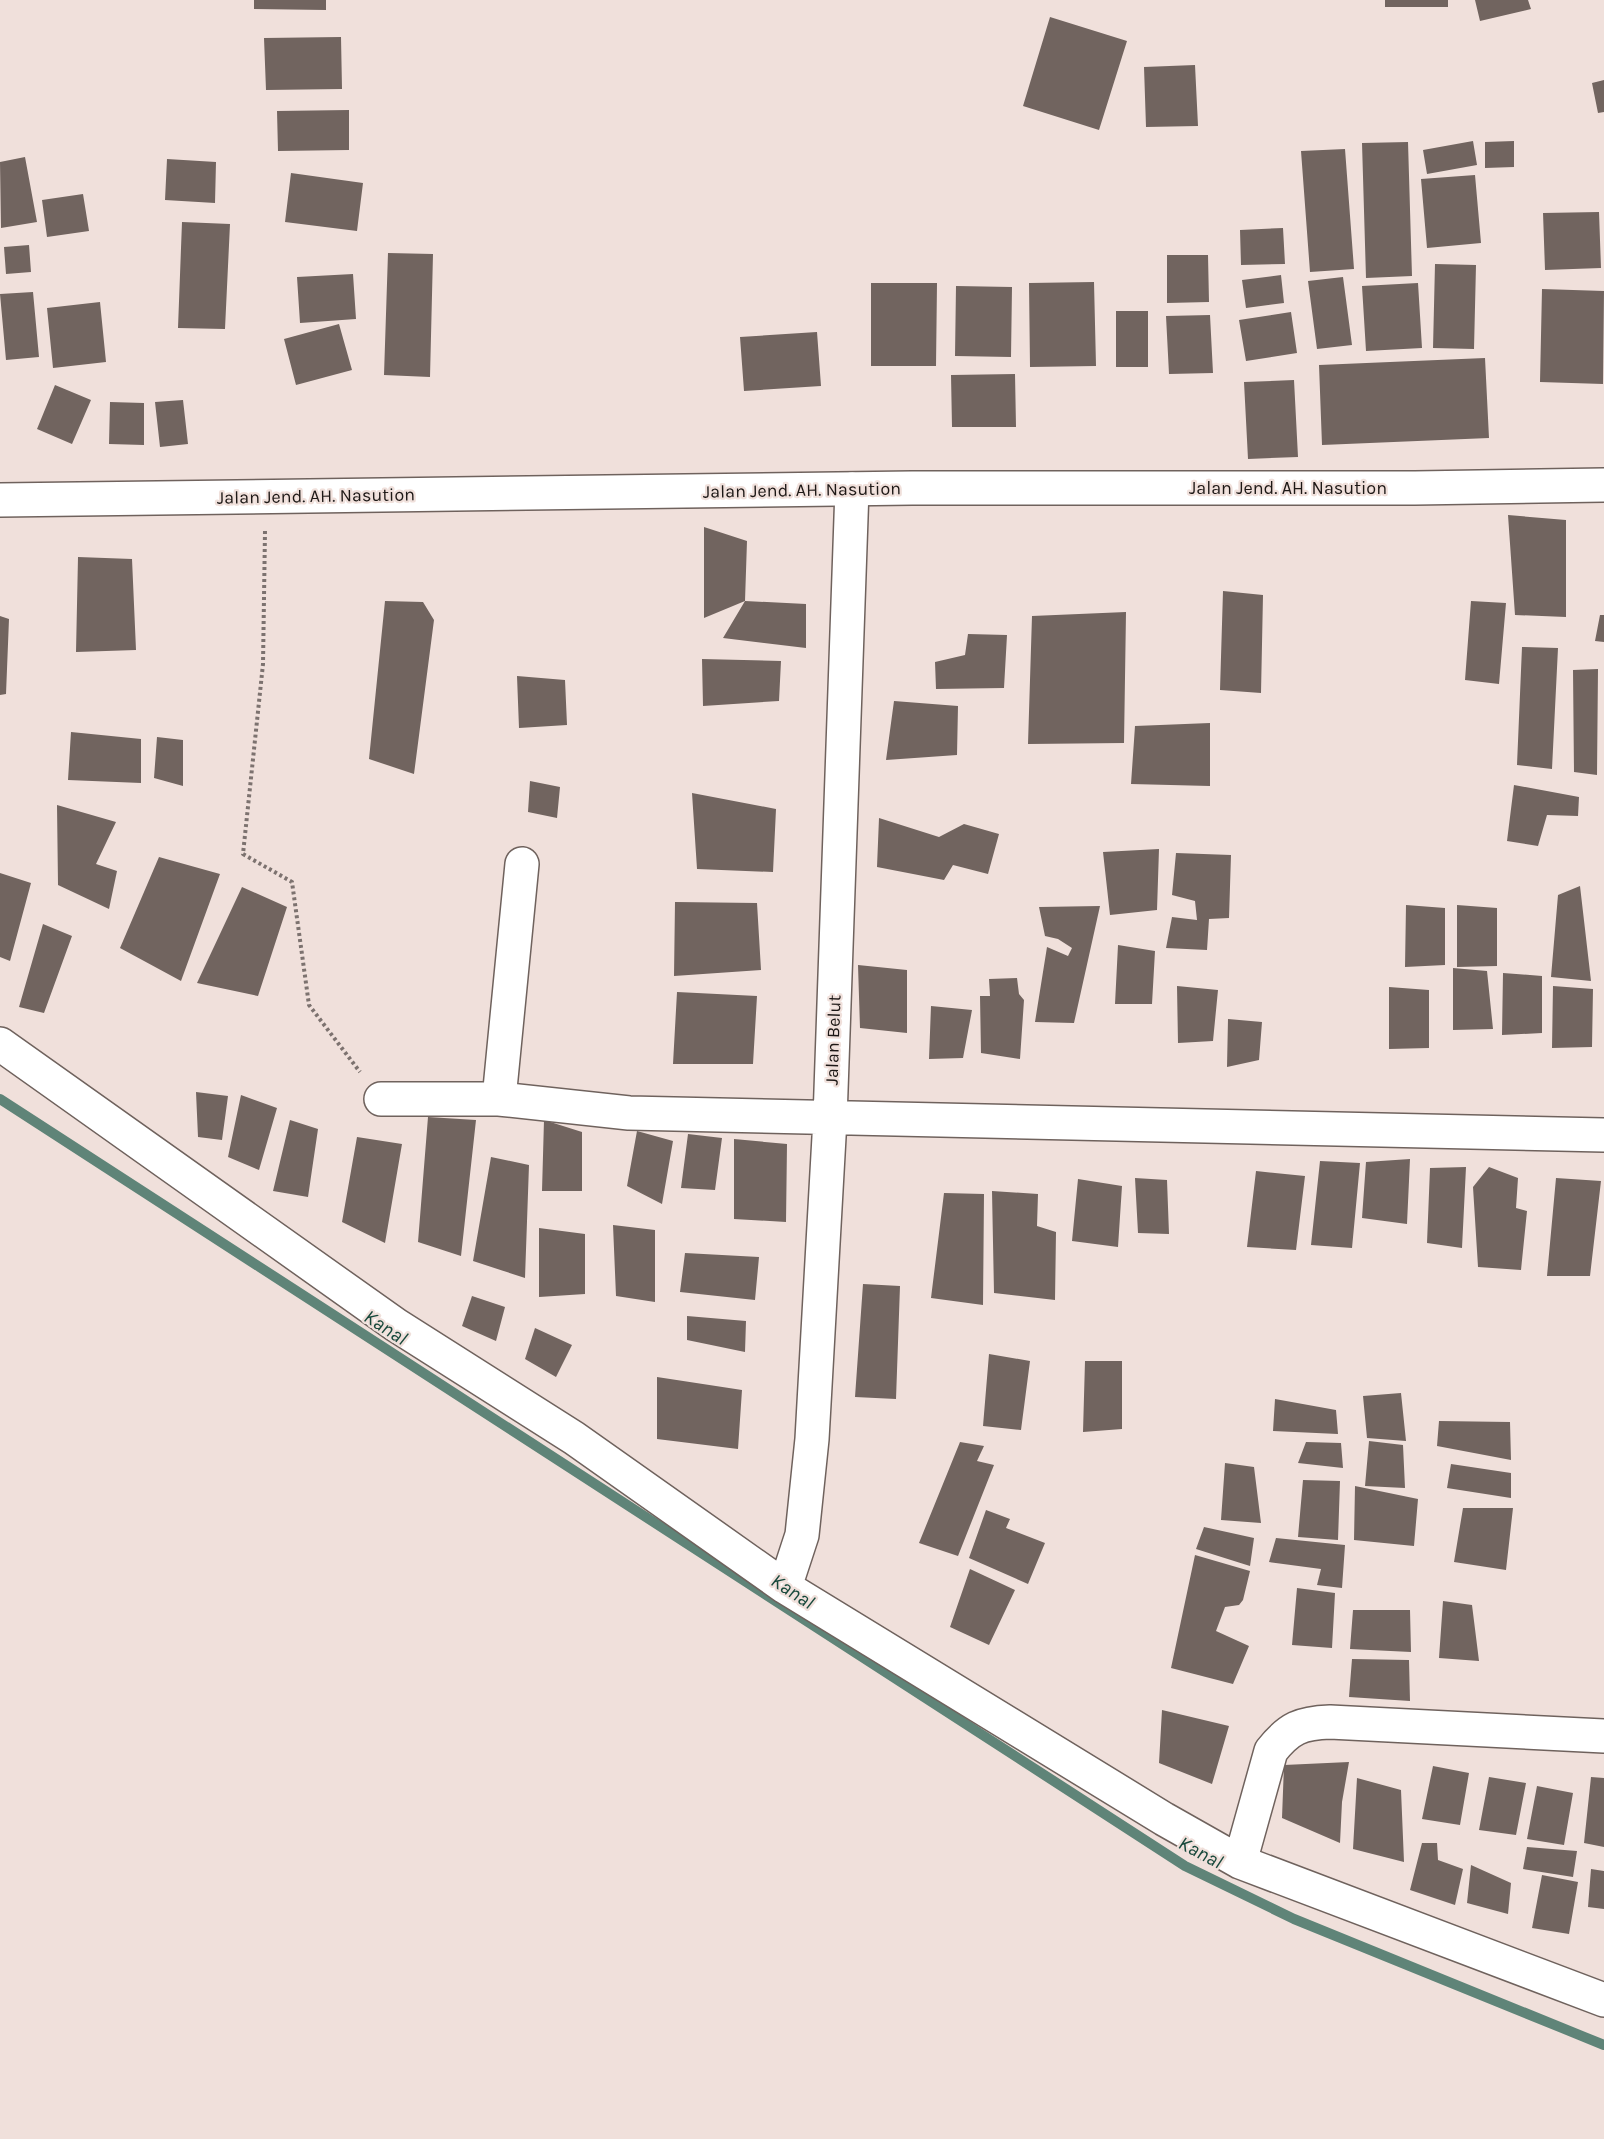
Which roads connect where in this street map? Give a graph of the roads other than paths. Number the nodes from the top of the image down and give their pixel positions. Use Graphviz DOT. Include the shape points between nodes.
graph roads {
  1 [pos="1604,485"];
  2 [pos="852,489"];
  3 [pos="0,500"];
  4 [pos="522,864"];
  5 [pos="0,1044"];
  6 [pos="381,1099"];
  7 [pos="499,1099"];
  8 [pos="830,1119"];
  9 [pos="1604,1135"];
  10 [pos="785,1587"];
  11 [pos="1604,1736"];
  12 [pos="1240,1862"];
  13 [pos="1604,2000"];
  1 -- 2 [label="main road, Jalan Jend. AH. Nasution"];
  2 -- 3 [label="main road, Jalan Jend. AH. Nasution"];
  2 -- 8 [label="main road, Jalan Belut"];
  4 -- 7 [label="main road"];
  5 -- 10 [label="main road" via="396,1325 574,1438"];
  6 -- 7 [label="main road"];
  7 -- 8 [label="main road" via="629,1113"];
  8 -- 9 [label="main road"];
  8 -- 10 [label="main road, Jalan Belut" via="812,1439 802,1535"];
  10 -- 12 [label="main road"];
  11 -- 12 [label="main road" via="1330,1722 1297,1727 1271,1751"];
  12 -- 13 [label="main road"];
}
